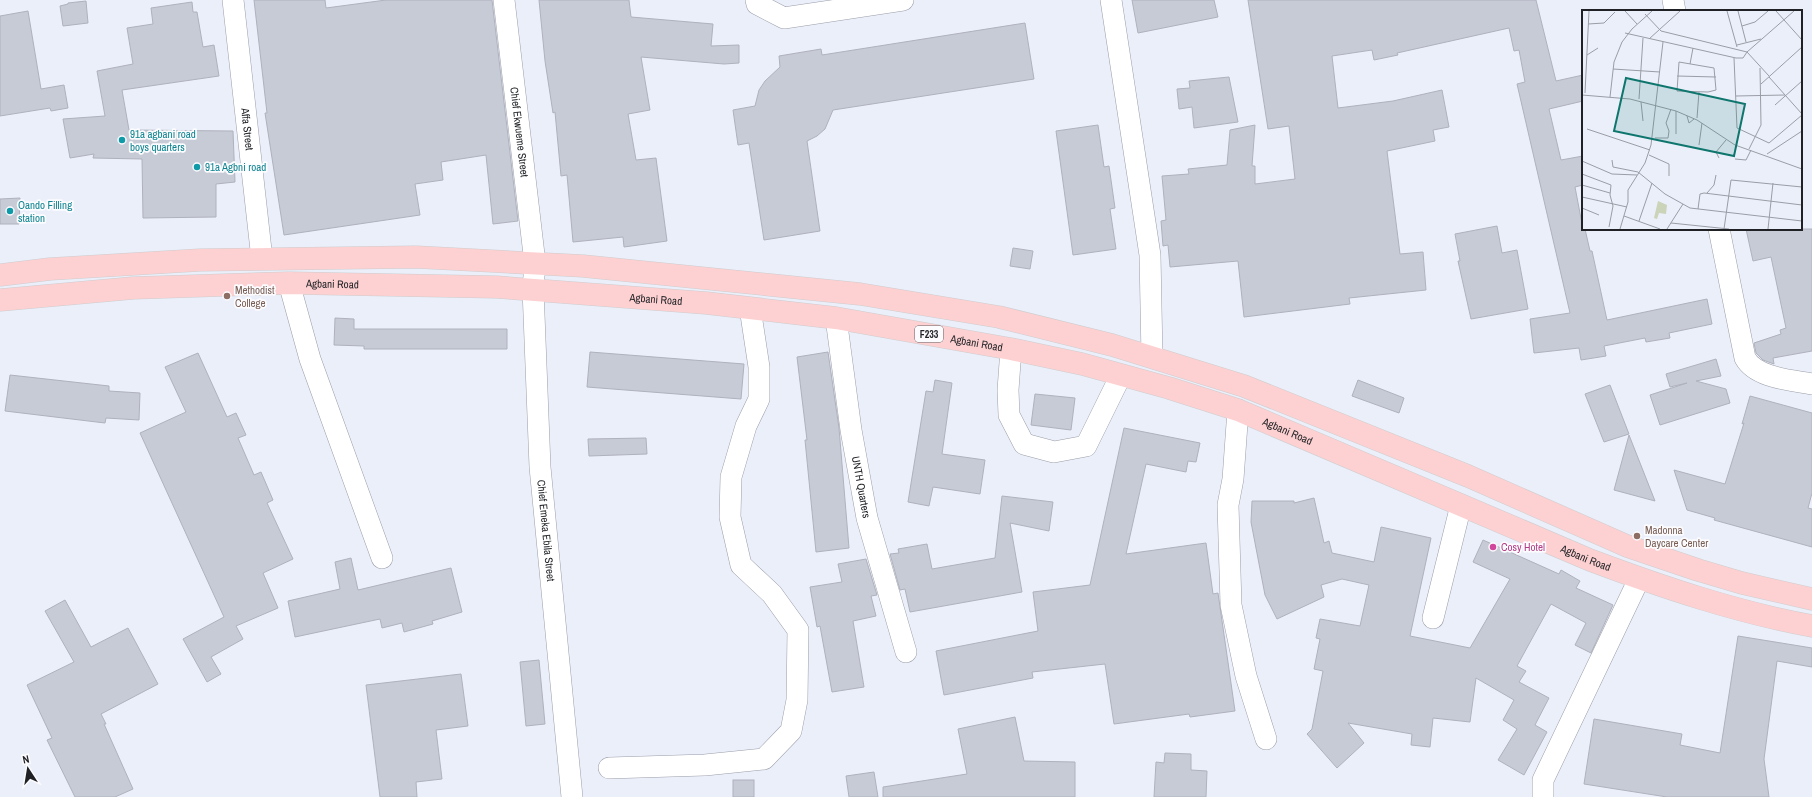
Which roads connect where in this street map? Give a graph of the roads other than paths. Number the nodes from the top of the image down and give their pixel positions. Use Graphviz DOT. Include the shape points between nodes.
graph roads {
  1 [pos="233,0"];
  2 [pos="504,0"];
  3 [pos="756,0"];
  4 [pos="903,0"];
  5 [pos="1111,0"];
  6 [pos="1672,0"];
  7 [pos="1675,10"];
  8 [pos="1719,230"];
  9 [pos="262,259"];
  10 [pos="534,263"];
  11 [pos="0,275"];
  12 [pos="289,283"];
  13 [pos="533,289"];
  14 [pos="0,300"];
  15 [pos="750,308"];
  16 [pos="836,318"];
  17 [pos="1011,349"];
  18 [pos="1152,356"];
  19 [pos="1121,375"];
  20 [pos="1812,384"];
  21 [pos="1238,410"];
  22 [pos="1461,505"];
  23 [pos="382,558"];
  24 [pos="1639,579"];
  25 [pos="1812,599"];
  26 [pos="1433,618"];
  27 [pos="1812,626"];
  28 [pos="906,652"];
  29 [pos="1266,739"];
  30 [pos="609,768"];
  31 [pos="572,797"];
  32 [pos="1544,797"];
  1 -- 9 [label="street, Affa Street"];
  2 -- 10 [label="street, Chief Ekwueme Street"];
  3 -- 4 [label="street" via="757,4 784,18"];
  5 -- 18 [label="street" via="1150,255"];
  6 -- 7 [label="street"];
  8 -- 20 [label="street" via="1745,358 1750,366 1764,373"];
  9 -- 10 [label="main road" via="416,257"];
  9 -- 11 [label="main road" via="50,269"];
  10 -- 13 [label="street, Chief Emeka Ebila Street"];
  10 -- 18 [label="main road" via="860,294 999,318 1112,344"];
  12 -- 13 [label="main road, Agbani Road / F233"];
  12 -- 14 [label="main road, Agbani Road / F233" via="133,288"];
  12 -- 23 [label="street" via="310,359"];
  13 -- 15 [label="main road, Agbani Road / F233"];
  13 -- 31 [label="street, Chief Emeka Ebila Street" via="540,467"];
  15 -- 16 [label="main road, Agbani Road / F233"];
  15 -- 30 [label="street" via="759,367 759,399 746,426 731,477 730,517 741,565 772,594 798,630 797,700 791,731 764,759 705,765"];
  16 -- 17 [label="main road, Agbani Road / F233"];
  16 -- 28 [label="street, UNTH Quarters" via="851,430 867,518"];
  17 -- 19 [label="main road, Agbani Road / F233"];
  17 -- 19 [label="street" via="1008,390 1010,415 1024,444 1054,452 1086,446"];
  18 -- 25 [label="main road" via="1244,386 1468,476 1627,546 1735,581"];
  19 -- 21 [label="main road, Agbani Road / F233"];
  21 -- 22 [label="main road, Agbani Road / F233"];
  21 -- 29 [label="street" via="1233,479 1228,505 1231,604 1246,676"];
  22 -- 24 [label="main road, Agbani Road / F233"];
  22 -- 26 [label="street"];
  24 -- 27 [label="main road, Agbani Road / F233" via="1711,602"];
  24 -- 32 [label="street" via="1543,780"];
}
